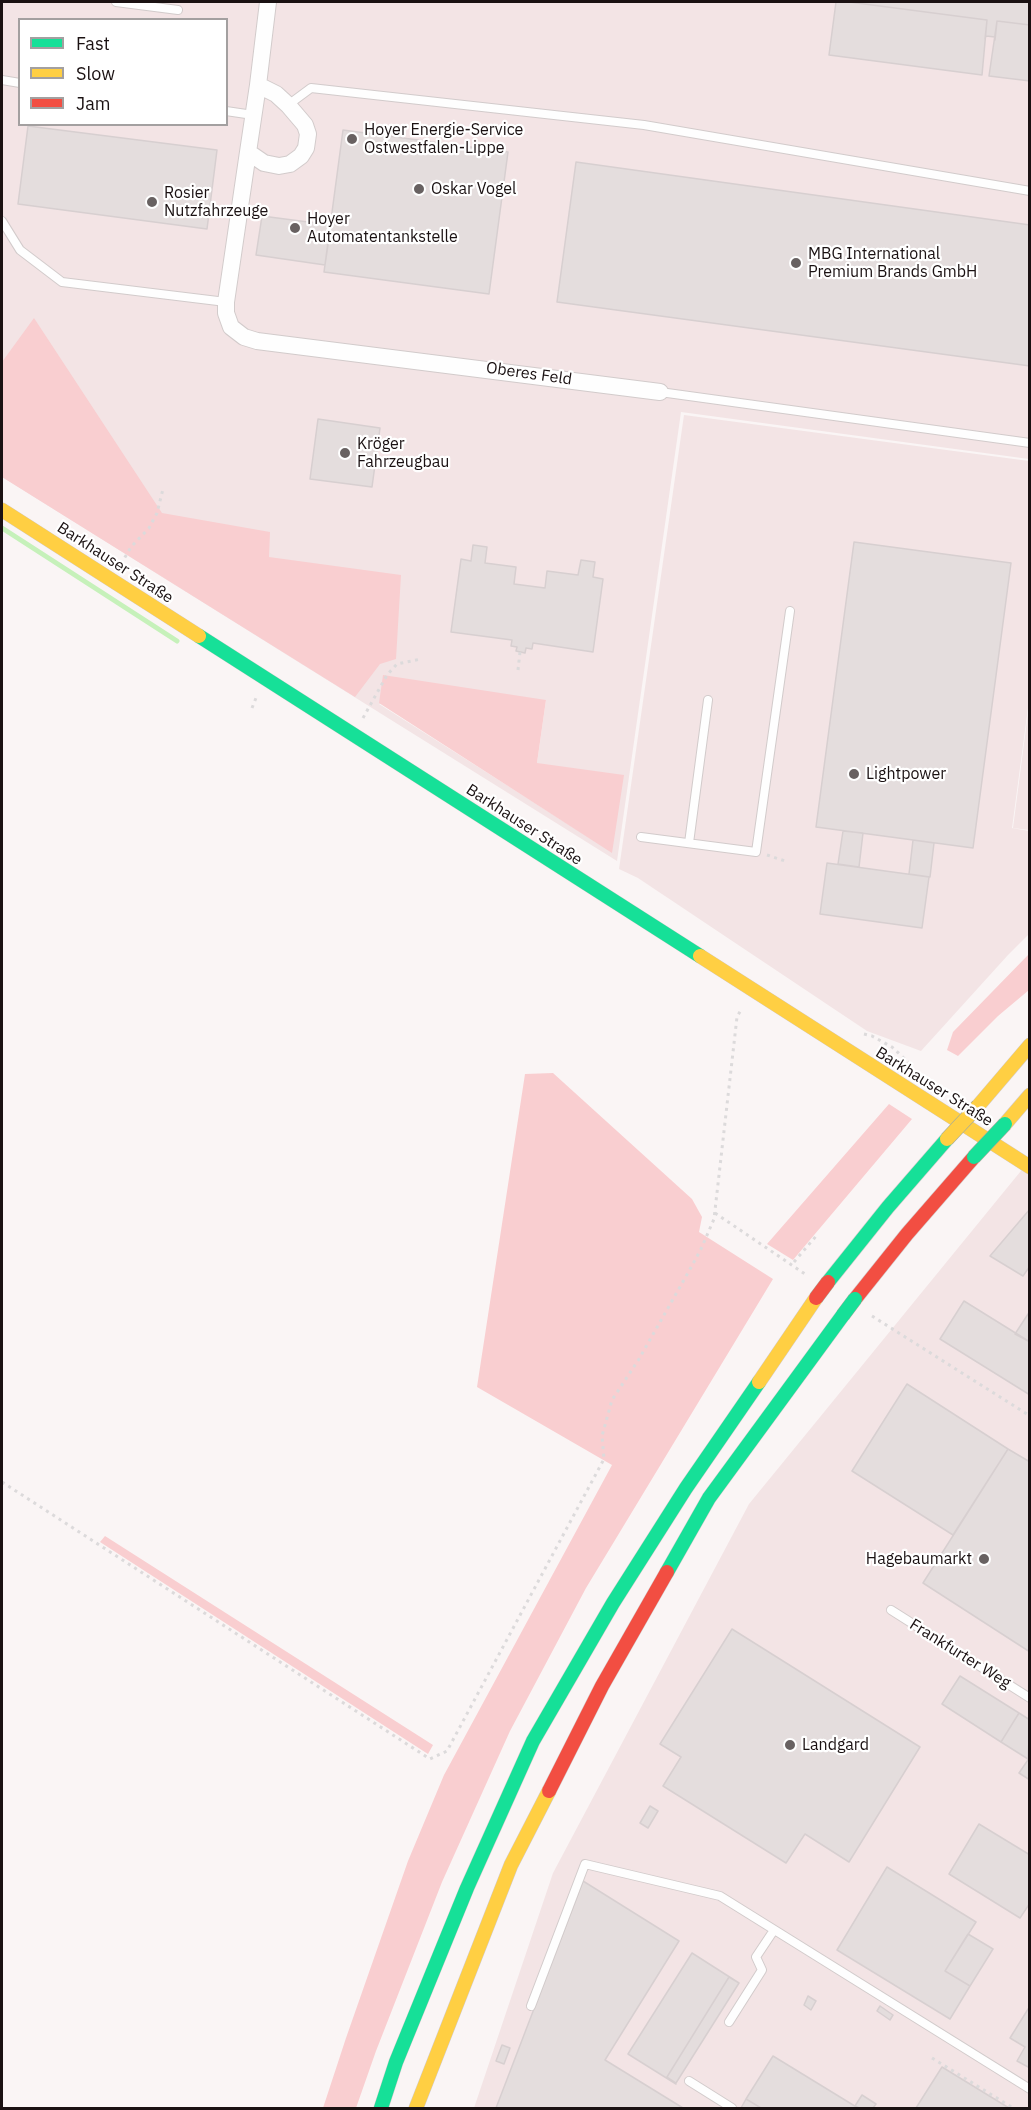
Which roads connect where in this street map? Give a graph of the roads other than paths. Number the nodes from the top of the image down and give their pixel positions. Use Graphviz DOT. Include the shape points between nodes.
graph roads {
  1 [pos="116,2"];
  2 [pos="268,2"];
  3 [pos="177,10"];
  4 [pos="2,80"];
  5 [pos="18,83"];
  6 [pos="258,85"];
  7 [pos="288,105"];
  8 [pos="228,111"];
  9 [pos="253,115"];
  10 [pos="248,152"];
  11 [pos="1029,191"];
  12 [pos="2,221"];
  13 [pos="226,302"];
  14 [pos="660,392"];
  15 [pos="1029,443"];
  16 [pos="2,510"];
  17 [pos="790,611"];
  18 [pos="708,700"];
  19 [pos="641,837"];
  20 [pos="689,843"];
  21 [pos="1029,1045"];
  22 [pos="1029,1058"];
  23 [pos="1029,1095"];
  24 [pos="1029,1101"];
  25 [pos="978,1106"];
  26 [pos="1005,1124"];
  27 [pos="1029,1167"];
  28 [pos="891,1610"];
  29 [pos="1029,1698"];
  30 [pos="774,1930"];
  31 [pos="531,2006"];
  32 [pos="729,2022"];
  33 [pos="690,2081"];
  34 [pos="1029,2089"];
  35 [pos="381,2109"];
  36 [pos="416,2109"];
  37 [pos="732,2109"];
  1 -- 3 [label="lane"];
  2 -- 6 [label="street, Oberes Feld"];
  4 -- 5 [label="lane"];
  6 -- 7 [label="street"];
  6 -- 9 [label="street, Oberes Feld"];
  7 -- 10 [label="street" via="308,134 301,156 279,166 264,163"];
  7 -- 11 [label="lane" via="311,88 644,126"];
  8 -- 9 [label="lane"];
  9 -- 10 [label="street, Oberes Feld"];
  10 -- 13 [label="street, Oberes Feld"];
  12 -- 13 [label="lane" via="20,250 62,282"];
  13 -- 14 [label="street, Oberes Feld" via="231,327 257,341"];
  14 -- 15 [label="lane, Oberes Feld"];
  16 -- 27 [label="main road, Barkhauser Straße"];
  17 -- 20 [label="lane" via="756,852"];
  18 -- 20 [label="lane"];
  19 -- 20 [label="lane"];
  21 -- 25 [label="main road"];
  22 -- 25 [label="main road"];
  23 -- 26 [label="main road"];
  24 -- 26 [label="main road"];
  25 -- 35 [label="main road, bridge" via="888,1208 816,1298 619,1593 533,1742 463,1899 396,2062"];
  26 -- 36 [label="main road, bridge" via="855,1299 709,1498 602,1686 511,1865"];
  28 -- 29 [label="lane, Frankfurter Weg"];
  30 -- 31 [label="lane" via="720,1896 585,1864"];
  30 -- 32 [label="lane" via="756,1957 762,1970"];
  30 -- 34 [label="lane"];
  33 -- 37 [label="lane"];
}
